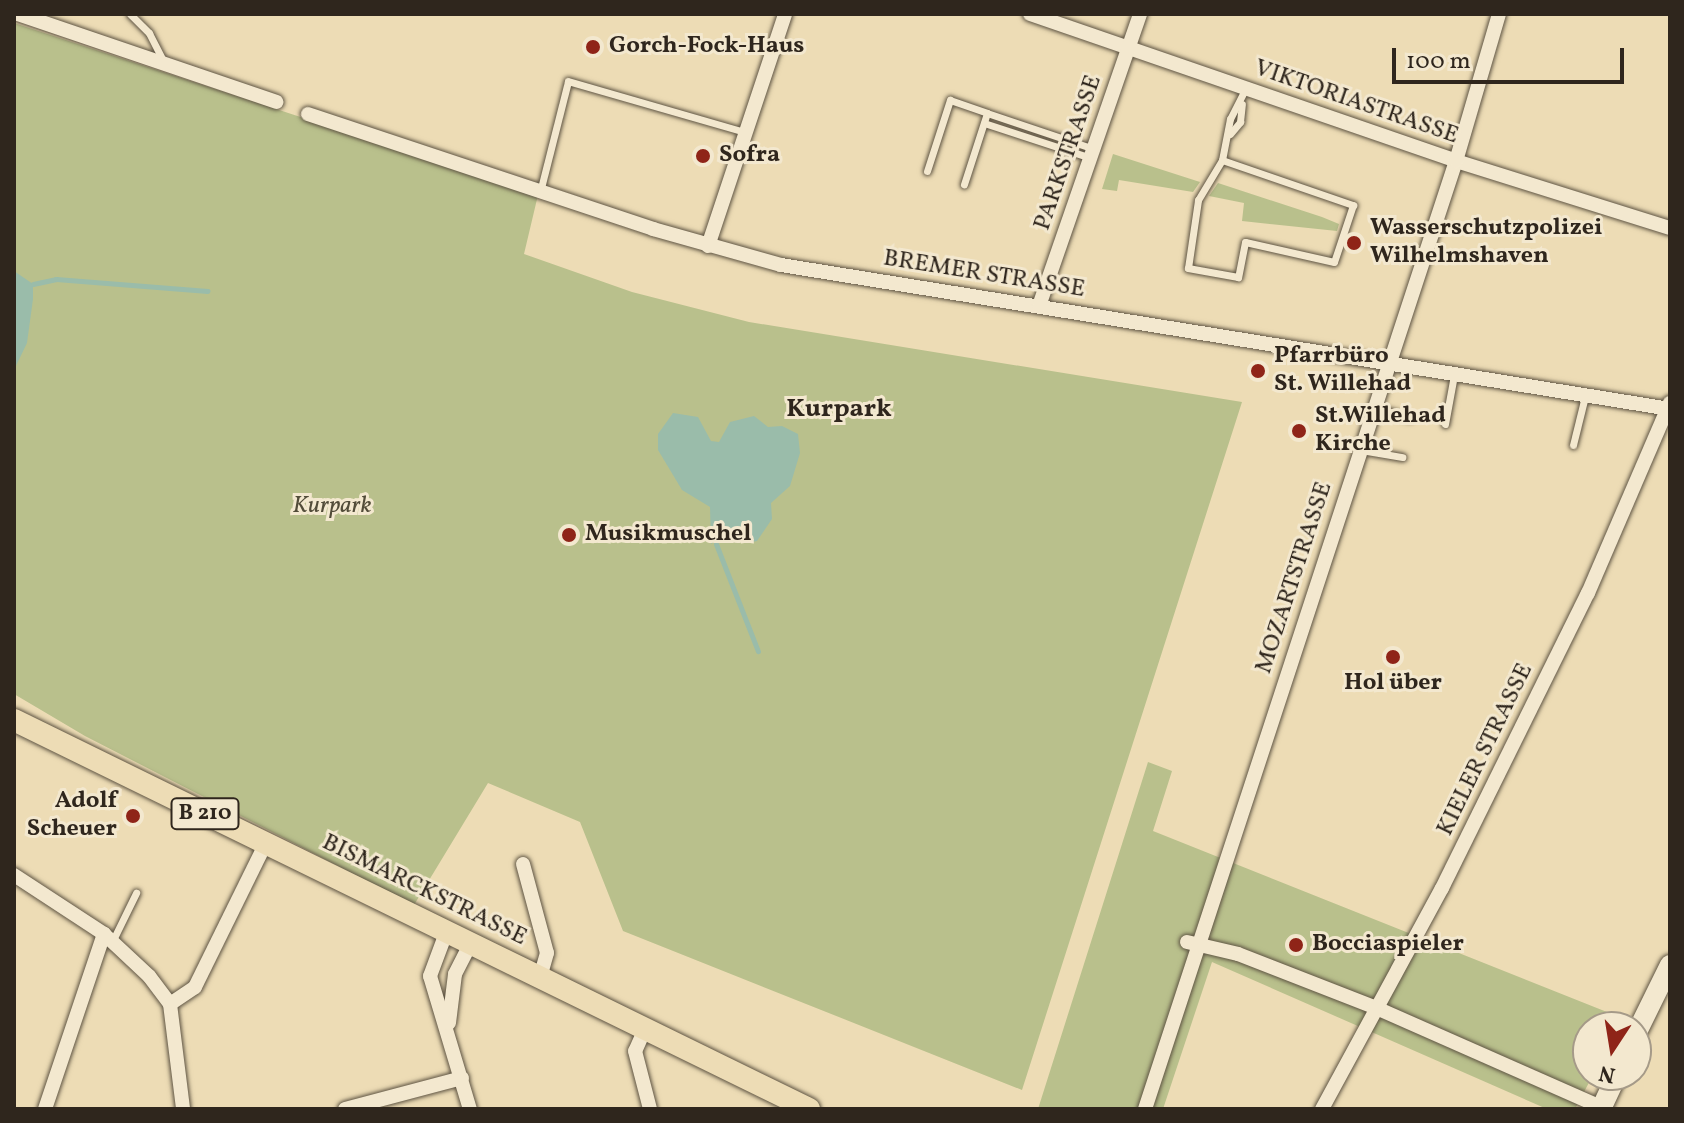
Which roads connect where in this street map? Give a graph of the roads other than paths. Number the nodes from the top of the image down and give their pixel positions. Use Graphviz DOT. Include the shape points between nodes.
graph roads {
  1 [pos="18,14"];
  2 [pos="130,14"];
  3 [pos="785,14"];
  4 [pos="1030,14"];
  5 [pos="1140,14"];
  6 [pos="1499,14"];
  7 [pos="1130,47"];
  8 [pos="167,67"];
  9 [pos="1244,93"];
  10 [pos="276,102"];
  11 [pos="987,113"];
  12 [pos="308,114"];
  13 [pos="984,123"];
  14 [pos="745,132"];
  15 [pos="1092,153"];
  16 [pos="1222,160"];
  17 [pos="1456,161"];
  18 [pos="927,171"];
  19 [pos="964,184"];
  20 [pos="540,192"];
  21 [pos="1670,228"];
  22 [pos="708,246"];
  23 [pos="1039,306"];
  24 [pos="1388,365"];
  25 [pos="1454,374"];
  26 [pos="1585,394"];
  27 [pos="1669,406"];
  28 [pos="1374,407"];
  29 [pos="1409,418"];
  30 [pos="1445,424"];
  31 [pos="1573,445"];
  32 [pos="1359,450"];
  33 [pos="1402,457"];
  34 [pos="14,720"];
  35 [pos="266,843"];
  36 [pos="523,864"];
  37 [pos="14,875"];
  38 [pos="136,893"];
  39 [pos="446,933"];
  40 [pos="108,938"];
  41 [pos="1192,943"];
  42 [pos="470,944"];
  43 [pos="1670,965"];
  44 [pos="540,977"];
  45 [pos="170,1004"];
  46 [pos="1374,1007"];
  47 [pos="1647,1011"];
  48 [pos="448,1028"];
  49 [pos="645,1029"];
  50 [pos="462,1078"];
  51 [pos="45,1109"];
  52 [pos="183,1109"];
  53 [pos="345,1109"];
  54 [pos="470,1109"];
  55 [pos="650,1109"];
  56 [pos="809,1109"];
  57 [pos="1145,1109"];
  58 [pos="1322,1109"];
  59 [pos="1602,1109"];
  1 -- 8 [label="street"];
  2 -- 8 [label="lane" via="149,33"];
  3 -- 14 [label="street"];
  4 -- 7 [label="street, VIKTORIASTRASSE"];
  5 -- 7 [label="street, PARKSTRASSE"];
  6 -- 17 [label="street, MOZARTSTRASSE"];
  7 -- 9 [label="street, VIKTORIASTRASSE"];
  7 -- 15 [label="street, PARKSTRASSE"];
  8 -- 10 [label="street"];
  9 -- 16 [label="lane" via="1240,122"];
  9 -- 17 [label="street, VIKTORIASTRASSE"];
  11 -- 13 [label="lane"];
  11 -- 15 [label="lane"];
  11 -- 18 [label="lane" via="950,100"];
  12 -- 20 [label="street, BREMER STRASSE"];
  13 -- 15 [label="lane"];
  13 -- 19 [label="lane"];
  14 -- 20 [label="lane" via="568,81"];
  14 -- 22 [label="street"];
  15 -- 23 [label="street, PARKSTRASSE"];
  16 -- 16 [label="lane" via="1198,200 1188,268 1238,277 1245,242 1334,262 1353,205"];
  17 -- 21 [label="street, VIKTORIASTRASSE"];
  17 -- 24 [label="street, MOZARTSTRASSE"];
  20 -- 22 [label="street, BREMER STRASSE"];
  22 -- 23 [label="street, BREMER STRASSE" via="781,265"];
  23 -- 24 [label="street, BREMER STRASSE"];
  24 -- 25 [label="street, BREMER STRASSE"];
  24 -- 28 [label="street, MOZARTSTRASSE"];
  25 -- 26 [label="street, BREMER STRASSE"];
  25 -- 30 [label="lane"];
  26 -- 27 [label="street, BREMER STRASSE"];
  26 -- 31 [label="lane"];
  27 -- 46 [label="street, KIELER STRASSE" via="1588,593"];
  28 -- 29 [label="lane"];
  28 -- 32 [label="street, MOZARTSTRASSE"];
  32 -- 33 [label="lane"];
  32 -- 41 [label="street, MOZARTSTRASSE"];
  34 -- 35 [label="main road, BISMARCKSTRASSE / B 210"];
  35 -- 39 [label="main road, BISMARCKSTRASSE / B 210"];
  35 -- 45 [label="street" via="195,987"];
  36 -- 44 [label="street" via="547,953"];
  37 -- 40 [label="street"];
  38 -- 40 [label="lane"];
  39 -- 42 [label="main road, BISMARCKSTRASSE / B 210"];
  39 -- 48 [label="street" via="430,976"];
  40 -- 45 [label="street"];
  40 -- 51 [label="street"];
  41 -- 46 [label="street"];
  41 -- 57 [label="street, MOZARTSTRASSE"];
  42 -- 44 [label="main road, BISMARCKSTRASSE / B 210"];
  42 -- 48 [label="street" via="455,974"];
  43 -- 47 [label="main road"];
  44 -- 49 [label="main road, BISMARCKSTRASSE / B 210"];
  45 -- 52 [label="street" via="178,1033"];
  46 -- 58 [label="street, KIELER STRASSE"];
  46 -- 59 [label="street"];
  48 -- 50 [label="street"];
  49 -- 55 [label="street" via="635,1051"];
  49 -- 56 [label="main road, BISMARCKSTRASSE / B 210"];
  50 -- 53 [label="street"];
  50 -- 54 [label="street"];
}
